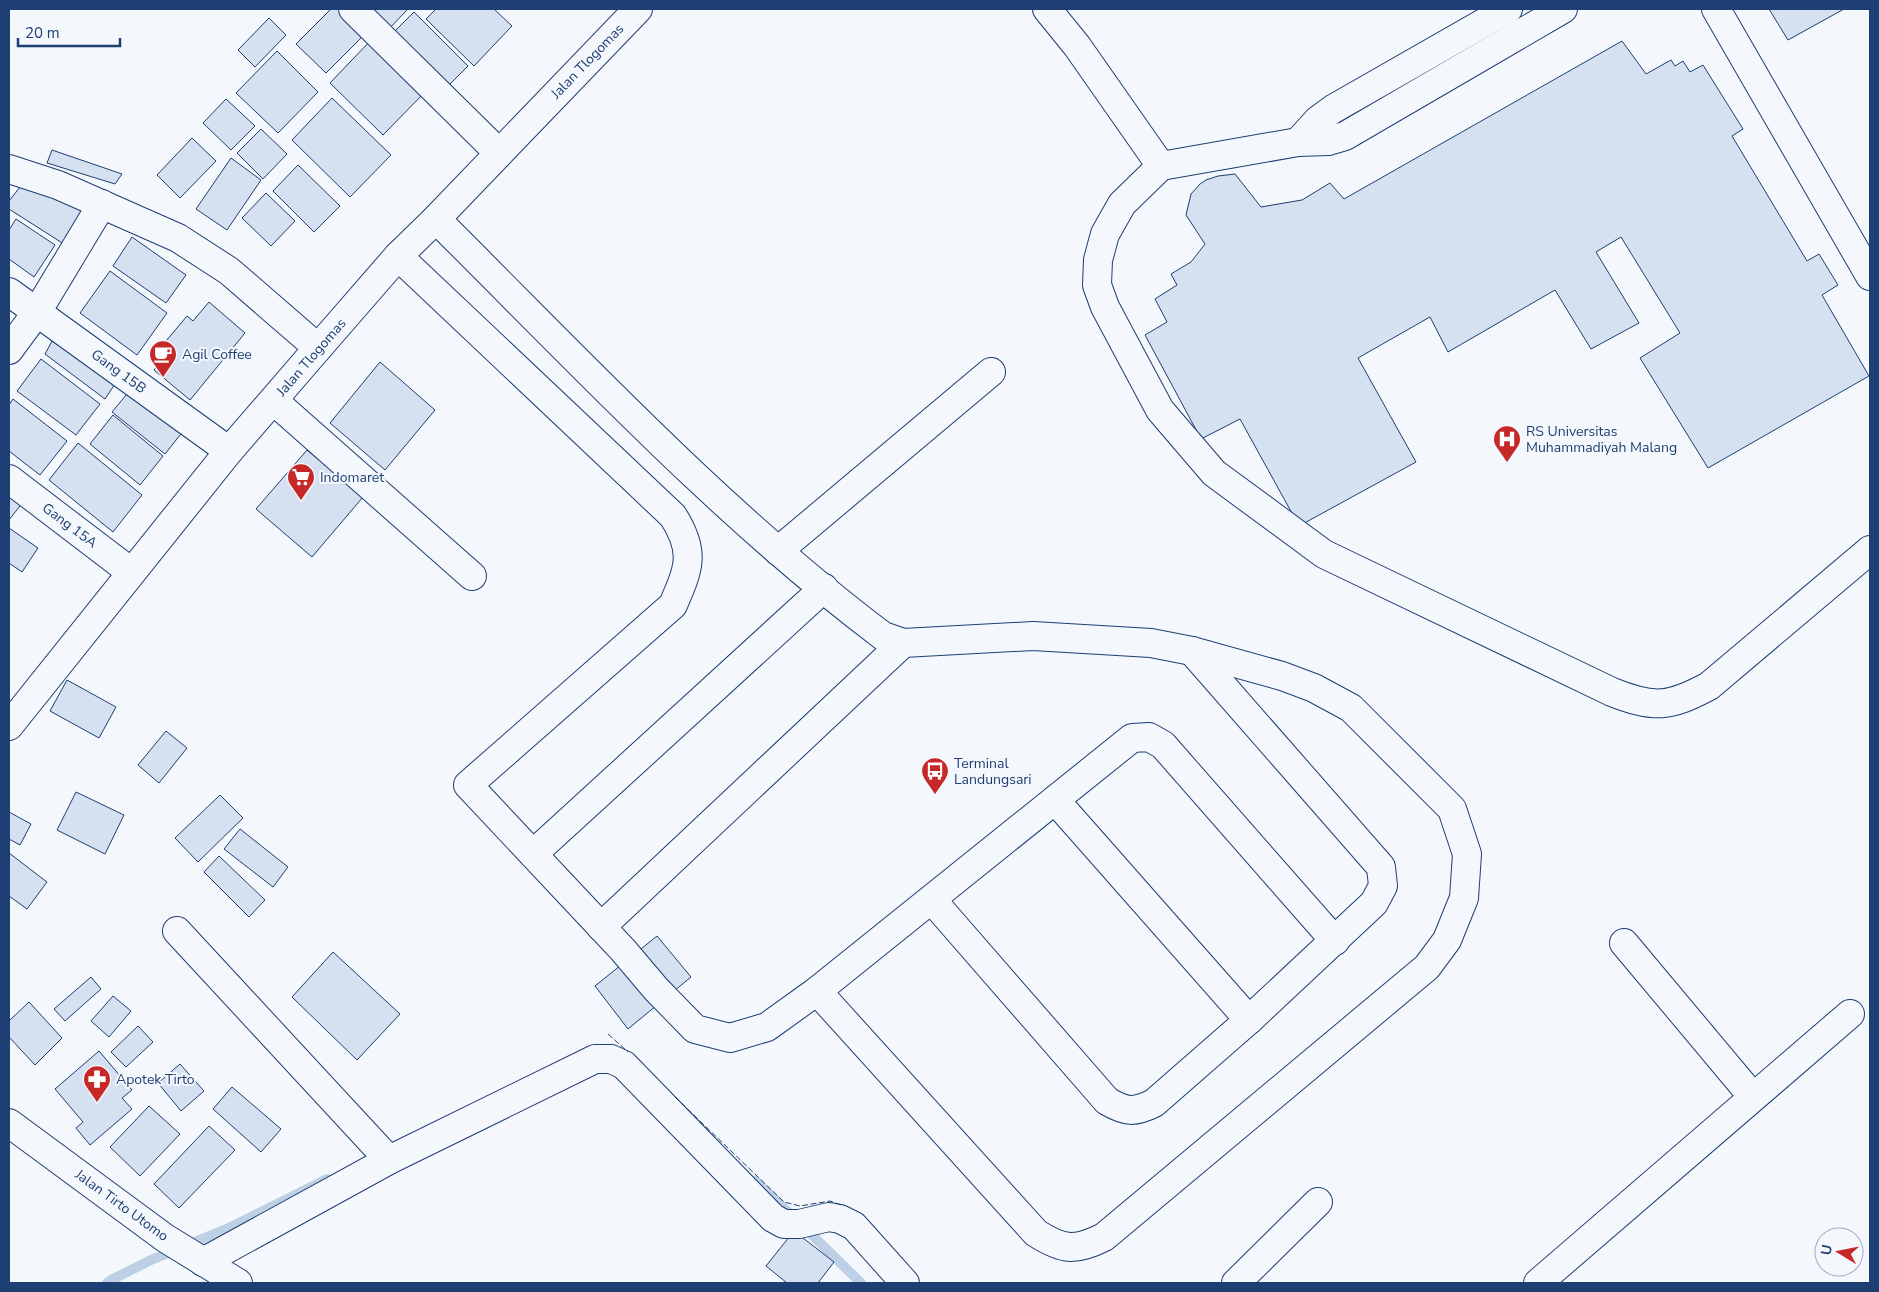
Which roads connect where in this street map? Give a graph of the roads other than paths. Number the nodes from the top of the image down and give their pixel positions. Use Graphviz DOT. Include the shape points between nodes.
graph roads {
  1 [pos="352,9"];
  2 [pos="638,9"];
  3 [pos="1047,9"];
  4 [pos="1508,9"];
  5 [pos="1563,9"];
  6 [pos="1716,9"];
  7 [pos="1298,142"];
  8 [pos="499,153"];
  9 [pos="1161,166"];
  10 [pos="9,169"];
  11 [pos="102,204"];
  12 [pos="436,219"];
  13 [pos="398,256"];
  14 [pos="1870,276"];
  15 [pos="9,292"];
  16 [pos="37,312"];
  17 [pos="318,348"];
  18 [pos="9,350"];
  19 [pos="991,372"];
  20 [pos="274,401"];
  21 [pos="229,451"];
  22 [pos="9,479"];
  23 [pos="1870,550"];
  24 [pos="778,551"];
  25 [pos="131,572"];
  26 [pos="472,576"];
  27 [pos="824,588"];
  28 [pos="903,643"];
  29 [pos="1192,651"];
  30 [pos="11,718"];
  31 [pos="1055,800"];
  32 [pos="533,854"];
  33 [pos="932,900"];
  34 [pos="601,927"];
  35 [pos="177,931"];
  36 [pos="1335,941"];
  37 [pos="1624,943"];
  38 [pos="817,992"];
  39 [pos="1850,1014"];
  40 [pos="1249,1020"];
  41 [pos="1753,1097"];
  42 [pos="9,1123"];
  43 [pos="381,1151"];
  44 [pos="1318,1202"];
  45 [pos="185,1250"];
  46 [pos="238,1283"];
  47 [pos="905,1283"];
  48 [pos="1236,1283"];
  49 [pos="1538,1283"];
  1 -- 8 [label="street"];
  2 -- 8 [label="street, Jalan Tlogomas"];
  3 -- 9 [label="street" via="1077,46"];
  4 -- 7 [label="street" via="1333,109"];
  5 -- 7 [label="street" via="1345,136 1328,141"];
  6 -- 14 [label="street"];
  7 -- 9 [label="street"];
  8 -- 12 [label="street, Jalan Tlogomas"];
  9 -- 23 [label="street" via="1122,204 1105,234 1098,260 1098,285 1105,307 1160,410 1214,473 1324,554 1612,692 1634,701 1654,704 1670,703 1709,686"];
  10 -- 11 [label="street"];
  11 -- 16 [label="street"];
  11 -- 17 [label="street" via="178,238 229,271"];
  12 -- 13 [label="street, Jalan Tlogomas"];
  12 -- 24 [label="street" via="697,478"];
  13 -- 17 [label="street, Jalan Tlogomas"];
  13 -- 32 [label="street" via="673,516 688,549 688,566 673,605 468,785"];
  15 -- 16 [label="street, Gang 15B"];
  16 -- 18 [label="street"];
  16 -- 21 [label="street, Gang 15B"];
  17 -- 20 [label="street, Jalan Tlogomas"];
  19 -- 24 [label="street"];
  20 -- 21 [label="street, Jalan Tlogomas"];
  20 -- 26 [label="street"];
  21 -- 25 [label="street, Jalan Tlogomas"];
  22 -- 25 [label="street, Gang 15A"];
  24 -- 27 [label="street"];
  25 -- 30 [label="street, Jalan Tlogomas"];
  27 -- 28 [label="street" via="883,636"];
  27 -- 32 [label="street"];
  28 -- 29 [label="street" via="1033,636 1152,643"];
  28 -- 34 [label="street"];
  29 -- 36 [label="street" via="1381,867 1383,886 1374,903"];
  29 -- 38 [label="street" via="1282,676 1314,688 1351,708 1452,809 1467,854 1464,898 1447,940 1427,967 1104,1237 1075,1249 1036,1233"];
  31 -- 33 [label="street"];
  31 -- 36 [label="street" via="1132,738 1149,737 1163,746"];
  31 -- 40 [label="street"];
  32 -- 34 [label="street"];
  33 -- 38 [label="street"];
  33 -- 40 [label="street" via="1107,1101 1118,1108 1141,1110 1154,1103"];
  34 -- 38 [label="street" via="695,1028 730,1038 749,1033 767,1027"];
  35 -- 43 [label="street"];
  36 -- 40 [label="street"];
  37 -- 41 [label="street"];
  39 -- 41 [label="street"];
  41 -- 49 [label="street"];
  42 -- 45 [label="street, Jalan Tirto Utomo"];
  43 -- 45 [label="street"];
  43 -- 47 [label="street" via="596,1059 610,1058 624,1065 773,1218 784,1224 829,1217 840,1219 854,1226"];
  44 -- 48 [label="street"];
  45 -- 46 [label="street, Jalan Tirto Utomo"];
}
